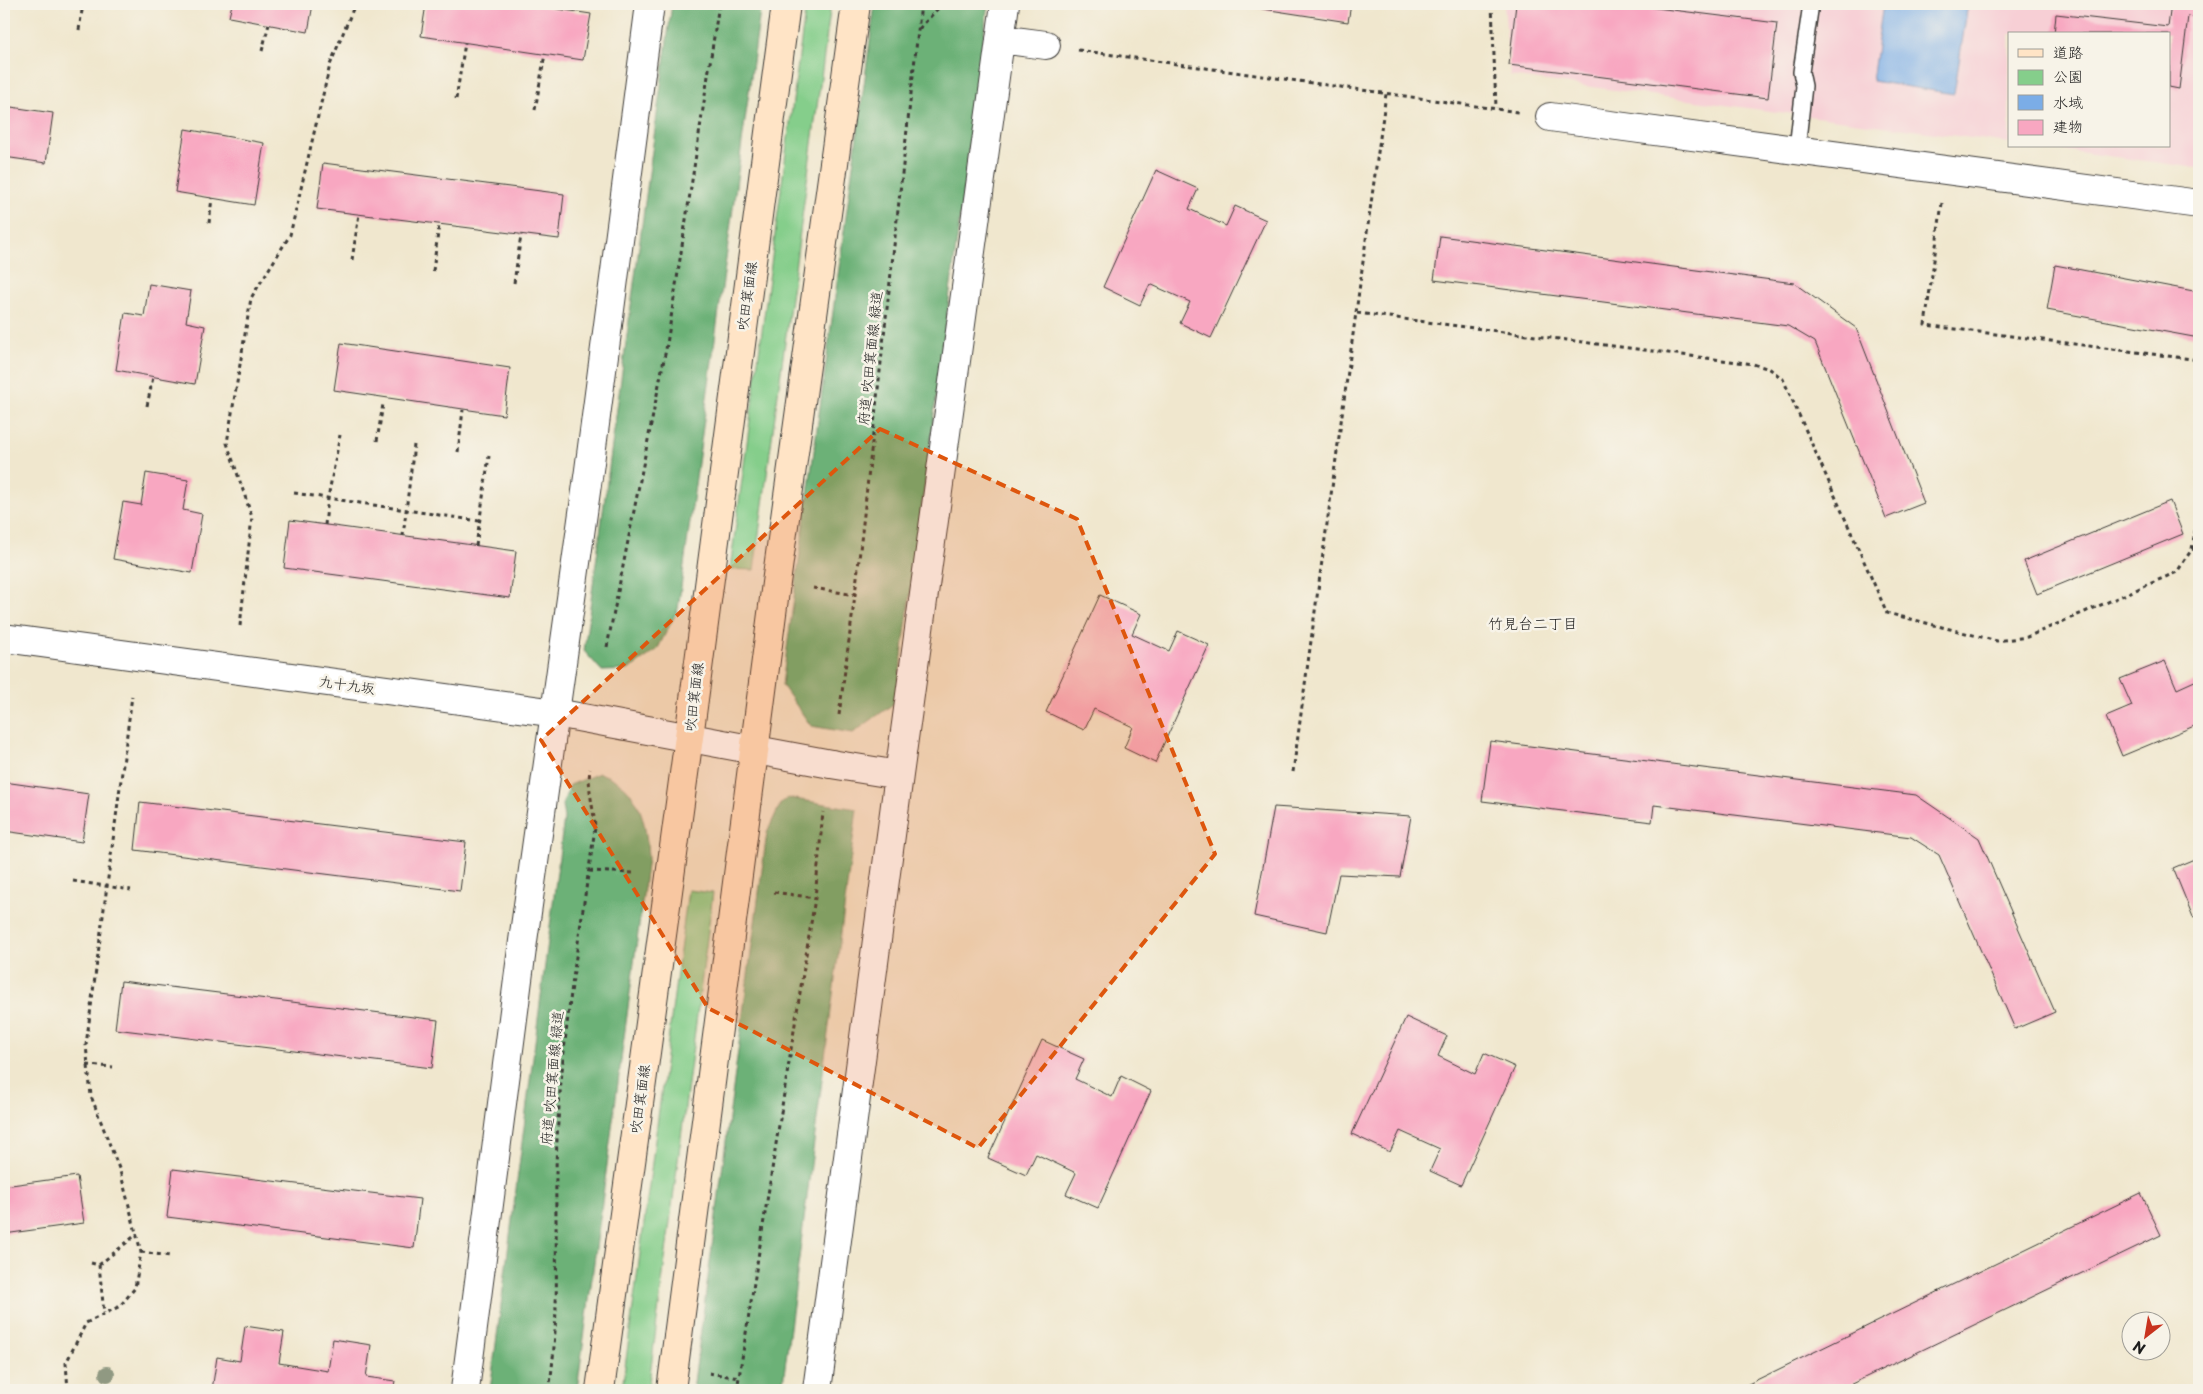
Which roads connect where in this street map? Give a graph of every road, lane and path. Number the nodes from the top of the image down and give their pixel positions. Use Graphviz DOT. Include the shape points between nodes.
graph roads {
  1 [pos="83,4"];
  2 [pos="354,4"];
  3 [pos="650,4"];
  4 [pos="719,4"];
  5 [pos="786,4"];
  6 [pos="856,4"];
  7 [pos="921,4"];
  8 [pos="942,4"];
  9 [pos="1005,4"];
  10 [pos="1492,4"];
  11 [pos="1811,4"];
  12 [pos="268,24"];
  13 [pos="79,30"];
  14 [pos="918,30"];
  15 [pos="1000,39"];
  16 [pos="465,42"];
  17 [pos="1046,45"];
  18 [pos="262,51"];
  19 [pos="545,54"];
  20 [pos="1386,94"];
  21 [pos="456,99"];
  22 [pos="1496,108"];
  23 [pos="536,110"];
  24 [pos="1550,117"];
  25 [pos="1797,149"];
  26 [pos="5,157"];
  27 [pos="4,164"];
  28 [pos="1946,169"];
  29 [pos="212,198"];
  30 [pos="2199,204"];
  31 [pos="359,214"];
  32 [pos="208,223"];
  33 [pos="439,224"];
  34 [pos="520,235"];
  35 [pos="352,260"];
  36 [pos="432,271"];
  37 [pos="514,282"];
  38 [pos="1356,313"];
  39 [pos="2199,360"];
  40 [pos="153,377"];
  41 [pos="384,404"];
  42 [pos="147,406"];
  43 [pos="464,410"];
  44 [pos="340,435"];
  45 [pos="377,441"];
  46 [pos="414,445"];
  47 [pos="458,452"];
  48 [pos="489,456"];
  49 [pos="294,492"];
  50 [pos="328,498"];
  51 [pos="2199,509"];
  52 [pos="406,510"];
  53 [pos="479,522"];
  54 [pos="325,525"];
  55 [pos="403,536"];
  56 [pos="476,546"];
  57 [pos="2192,549"];
  58 [pos="2199,550"];
  59 [pos="813,588"];
  60 [pos="855,595"];
  61 [pos="240,626"];
  62 [pos="4,638"];
  63 [pos="607,647"];
  64 [pos="132,696"];
  65 [pos="556,713"];
  66 [pos="839,715"];
  67 [pos="689,737"];
  68 [pos="754,750"];
  69 [pos="590,769"];
  70 [pos="1292,772"];
  71 [pos="899,775"];
  72 [pos="823,812"];
  73 [pos="589,871"];
  74 [pos="633,873"];
  75 [pos="73,881"];
  76 [pos="106,886"];
  77 [pos="131,890"];
  78 [pos="774,892"];
  79 [pos="815,898"];
  80 [pos="87,1065"];
  81 [pos="113,1067"];
  82 [pos="138,1234"];
  83 [pos="140,1252"];
  84 [pos="170,1256"];
  85 [pos="90,1263"];
  86 [pos="99,1265"];
  87 [pos="104,1313"];
  88 [pos="709,1373"];
  89 [pos="739,1378"];
  90 [pos="68,1390"];
  91 [pos="465,1390"];
  92 [pos="549,1390"];
  93 [pos="600,1390"];
  94 [pos="672,1390"];
  95 [pos="737,1390"];
  96 [pos="817,1390"];
  1 -- 13 [label="path"];
  2 -- 61 [label="path" via="330,65 290,235 252,298 227,443 252,517"];
  3 -- 65 [label="street"];
  4 -- 63 [label="path" via="667,344"];
  5 -- 67 [label="main road, 吹田箕面線"];
  6 -- 68 [label="main road"];
  7 -- 14 [label="path, 府道 吹田箕面線 緑道"];
  8 -- 14 [label="path"];
  9 -- 15 [label="street"];
  10 -- 22 [label="path"];
  11 -- 25 [label="lane" via="1801,72 1804,86"];
  12 -- 18 [label="path"];
  14 -- 60 [label="path, 府道 吹田箕面線 緑道"];
  15 -- 17 [label="street"];
  15 -- 71 [label="street"];
  16 -- 21 [label="path"];
  17 -- 20 [label="path"];
  19 -- 23 [label="path"];
  20 -- 22 [label="path"];
  20 -- 38 [label="path"];
  22 -- 24 [label="path"];
  24 -- 25 [label="street"];
  25 -- 28 [label="street"];
  26 -- 27 [label="path"];
  28 -- 30 [label="street"];
  28 -- 39 [label="path" via="1925,325"];
  29 -- 32 [label="path"];
  31 -- 35 [label="path"];
  33 -- 36 [label="path"];
  34 -- 37 [label="path"];
  38 -- 57 [label="path" via="1753,364 1770,369 1783,379 1887,613 1997,641 2010,641 2027,637 2166,578 2177,572"];
  38 -- 70 [label="path"];
  40 -- 42 [label="path"];
  41 -- 45 [label="path"];
  43 -- 47 [label="path"];
  44 -- 50 [label="path"];
  46 -- 52 [label="path"];
  48 -- 53 [label="path"];
  49 -- 50 [label="path"];
  50 -- 52 [label="path"];
  50 -- 54 [label="path"];
  51 -- 57 [label="path"];
  52 -- 53 [label="path"];
  52 -- 55 [label="path"];
  53 -- 56 [label="path"];
  57 -- 58 [label="path"];
  59 -- 60 [label="path"];
  60 -- 66 [label="path, 府道 吹田箕面線 緑道"];
  62 -- 65 [label="street, 九十九坂"];
  64 -- 76 [label="path"];
  65 -- 67 [label="street, 九十九坂"];
  65 -- 91 [label="street"];
  67 -- 68 [label="street, 九十九坂"];
  67 -- 93 [label="main road, 吹田箕面線"];
  68 -- 71 [label="street, 九十九坂"];
  68 -- 94 [label="main road"];
  69 -- 73 [label="path, 府道 吹田箕面線 緑道" via="588,788 595,828"];
  71 -- 96 [label="street"];
  72 -- 79 [label="path"];
  73 -- 74 [label="path"];
  73 -- 92 [label="path, 府道 吹田箕面線 緑道" via="571,991 560,1101 556,1158 557,1272"];
  75 -- 76 [label="path"];
  76 -- 77 [label="path"];
  76 -- 80 [label="path" via="86,1045"];
  78 -- 79 [label="path"];
  79 -- 89 [label="path"];
  80 -- 81 [label="path"];
  80 -- 82 [label="path" via="91,1096 120,1170"];
  82 -- 83 [label="path"];
  82 -- 86 [label="path"];
  83 -- 84 [label="path"];
  83 -- 87 [label="path" via="135,1288 120,1306"];
  85 -- 86 [label="path"];
  86 -- 87 [label="path"];
  87 -- 90 [label="path" via="86,1323 66,1363"];
  88 -- 89 [label="path"];
  89 -- 95 [label="path"];
}
